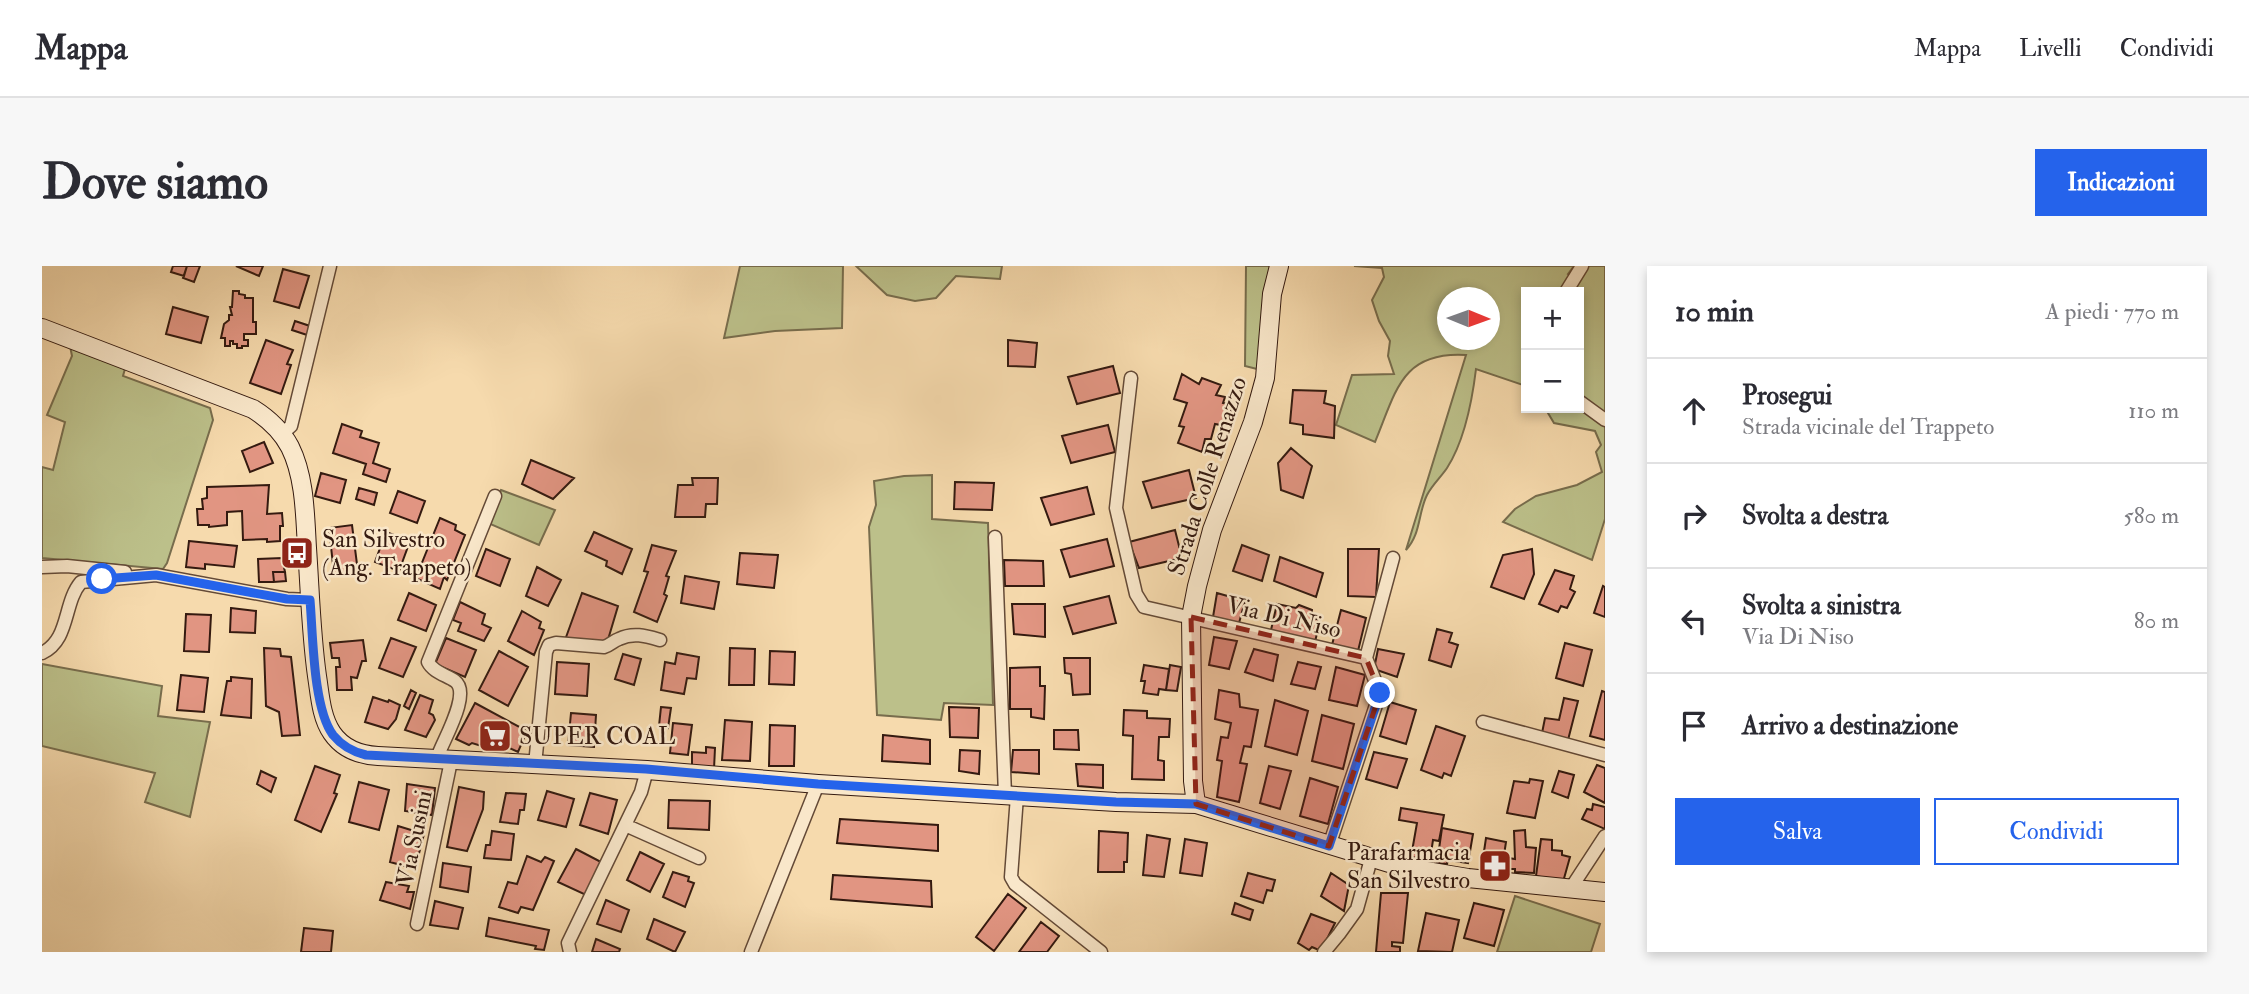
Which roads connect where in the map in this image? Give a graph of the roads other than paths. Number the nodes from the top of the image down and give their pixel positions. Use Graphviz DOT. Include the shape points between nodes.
graph roads {
  1 [pos="330,266"];
  2 [pos="1279,266"];
  3 [pos="1582,266"];
  4 [pos="1569,287"];
  5 [pos="42,328"];
  6 [pos="1131,378"];
  7 [pos="1584,405"];
  8 [pos="1605,420"];
  9 [pos="282,434"];
  10 [pos="495,496"];
  11 [pos="996,537"];
  12 [pos="1393,558"];
  13 [pos="42,567"];
  14 [pos="156,575"];
  15 [pos="310,600"];
  16 [pos="1191,617"];
  17 [pos="660,640"];
  18 [pos="42,653"];
  19 [pos="1366,659"];
  20 [pos="1483,722"];
  21 [pos="1605,755"];
  22 [pos="445,761"];
  23 [pos="535,765"];
  24 [pos="646,769"];
  25 [pos="818,784"];
  26 [pos="1011,796"];
  27 [pos="1196,804"];
  28 [pos="625,825"];
  29 [pos="1605,836"];
  30 [pos="1329,846"];
  31 [pos="699,858"];
  32 [pos="1371,859"];
  33 [pos="1571,888"];
  34 [pos="1604,896"];
  35 [pos="417,924"];
  36 [pos="570,952"];
  37 [pos="751,952"];
  38 [pos="1101,952"];
  39 [pos="1324,952"];
  1 -- 9 [label="street" via="291,426"];
  2 -- 16 [label="street, Strada Colle Renazzo" via="1272,294 1265,379 1212,530"];
  3 -- 4 [label="street"];
  5 -- 9 [label="street" via="253,409"];
  6 -- 16 [label="street, Strada Colle Renazzo" via="1116,508 1136,594 1144,607"];
  7 -- 8 [label="street"];
  9 -- 15 [label="street" via="296,462 304,502"];
  10 -- 22 [label="street, Via Susini" via="428,662 462,691 439,753"];
  11 -- 26 [label="street"];
  12 -- 19 [label="street, Via Di Niso"];
  13 -- 14 [label="street"];
  14 -- 15 [label="street"];
  14 -- 18 [label="street" via="81,582 72,593 59,638"];
  15 -- 22 [label="street" via="321,702 332,734 362,754"];
  16 -- 19 [label="street, Via Di Niso"];
  16 -- 27 [label="street, Strada Colle Renazzo"];
  17 -- 23 [label="street" via="639,634 604,647 549,645"];
  19 -- 30 [label="street, Via Di Niso" via="1380,693"];
  20 -- 21 [label="street"];
  22 -- 23 [label="street"];
  22 -- 35 [label="street, Via Susini"];
  23 -- 24 [label="street"];
  24 -- 25 [label="street"];
  24 -- 28 [label="street"];
  25 -- 26 [label="street"];
  25 -- 37 [label="street"];
  26 -- 27 [label="street"];
  26 -- 38 [label="street" via="1011,877 1015,884"];
  27 -- 30 [label="street"];
  28 -- 31 [label="street"];
  28 -- 36 [label="street" via="568,943"];
  29 -- 33 [label="street"];
  30 -- 32 [label="street"];
  32 -- 33 [label="street" via="1435,874"];
  32 -- 39 [label="street" via="1357,909"];
  33 -- 34 [label="street"];
}
